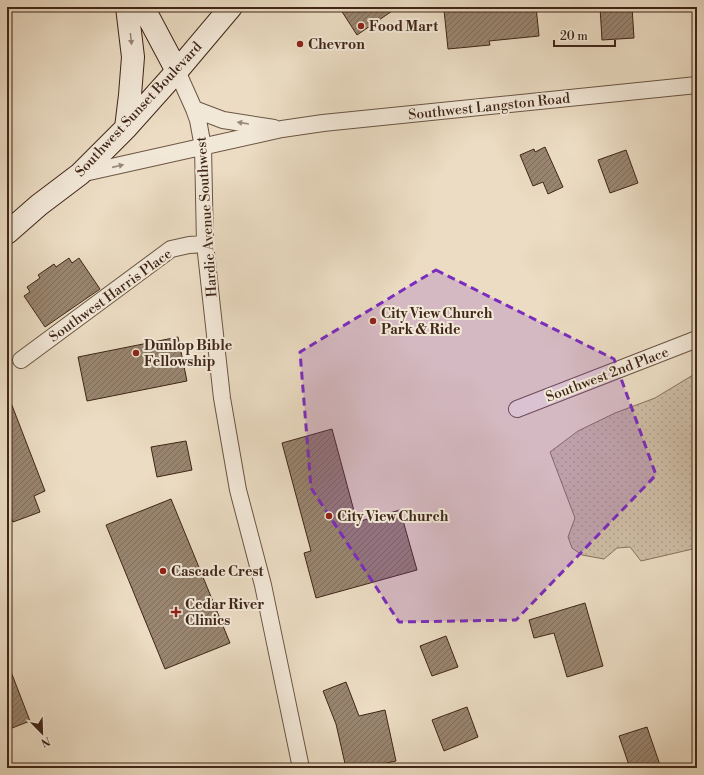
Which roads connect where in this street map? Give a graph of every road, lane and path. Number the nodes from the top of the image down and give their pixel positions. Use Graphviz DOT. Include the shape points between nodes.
graph roads {
  1 [pos="127,7"];
  2 [pos="143,7"];
  3 [pos="231,7"];
  4 [pos="177,71"];
  5 [pos="697,85"];
  6 [pos="194,109"];
  7 [pos="126,128"];
  8 [pos="282,129"];
  9 [pos="203,147"];
  10 [pos="80,174"];
  11 [pos="39,205"];
  12 [pos="7,216"];
  13 [pos="7,233"];
  14 [pos="205,244"];
  15 [pos="697,339"];
  16 [pos="21,360"];
  17 [pos="517,409"];
  18 [pos="301,768"];
  1 -- 7 [label="main road, one-way" via="133,64"];
  2 -- 4 [label="main road, Hardie Avenue Southwest"];
  3 -- 4 [label="main road, Southwest Sunset Boulevard"];
  4 -- 6 [label="street, Hardie Avenue Southwest"];
  4 -- 7 [label="main road, Southwest Sunset Boulevard"];
  5 -- 8 [label="street, Southwest Langston Road"];
  8 -- 6 [label="street, Southwest Langston Road, one-way" via="223,120"];
  6 -- 9 [label="street, Hardie Avenue Southwest"];
  7 -- 10 [label="main road, Southwest Sunset Boulevard"];
  8 -- 9 [label="street, Southwest Langston Road"];
  10 -- 9 [label="street, Southwest Langston Road, one-way"];
  9 -- 14 [label="street, Hardie Avenue Southwest"];
  10 -- 11 [label="main road, Southwest Sunset Boulevard"];
  11 -- 12 [label="main road, Southwest Sunset Boulevard"];
  11 -- 13 [label="main road, Southwest Sunset Boulevard"];
  14 -- 16 [label="street, Southwest Harris Place" via="171,249"];
  14 -- 18 [label="street, Hardie Avenue Southwest" via="222,398 238,490 262,585"];
  15 -- 17 [label="street, Southwest 2nd Place"];
}
